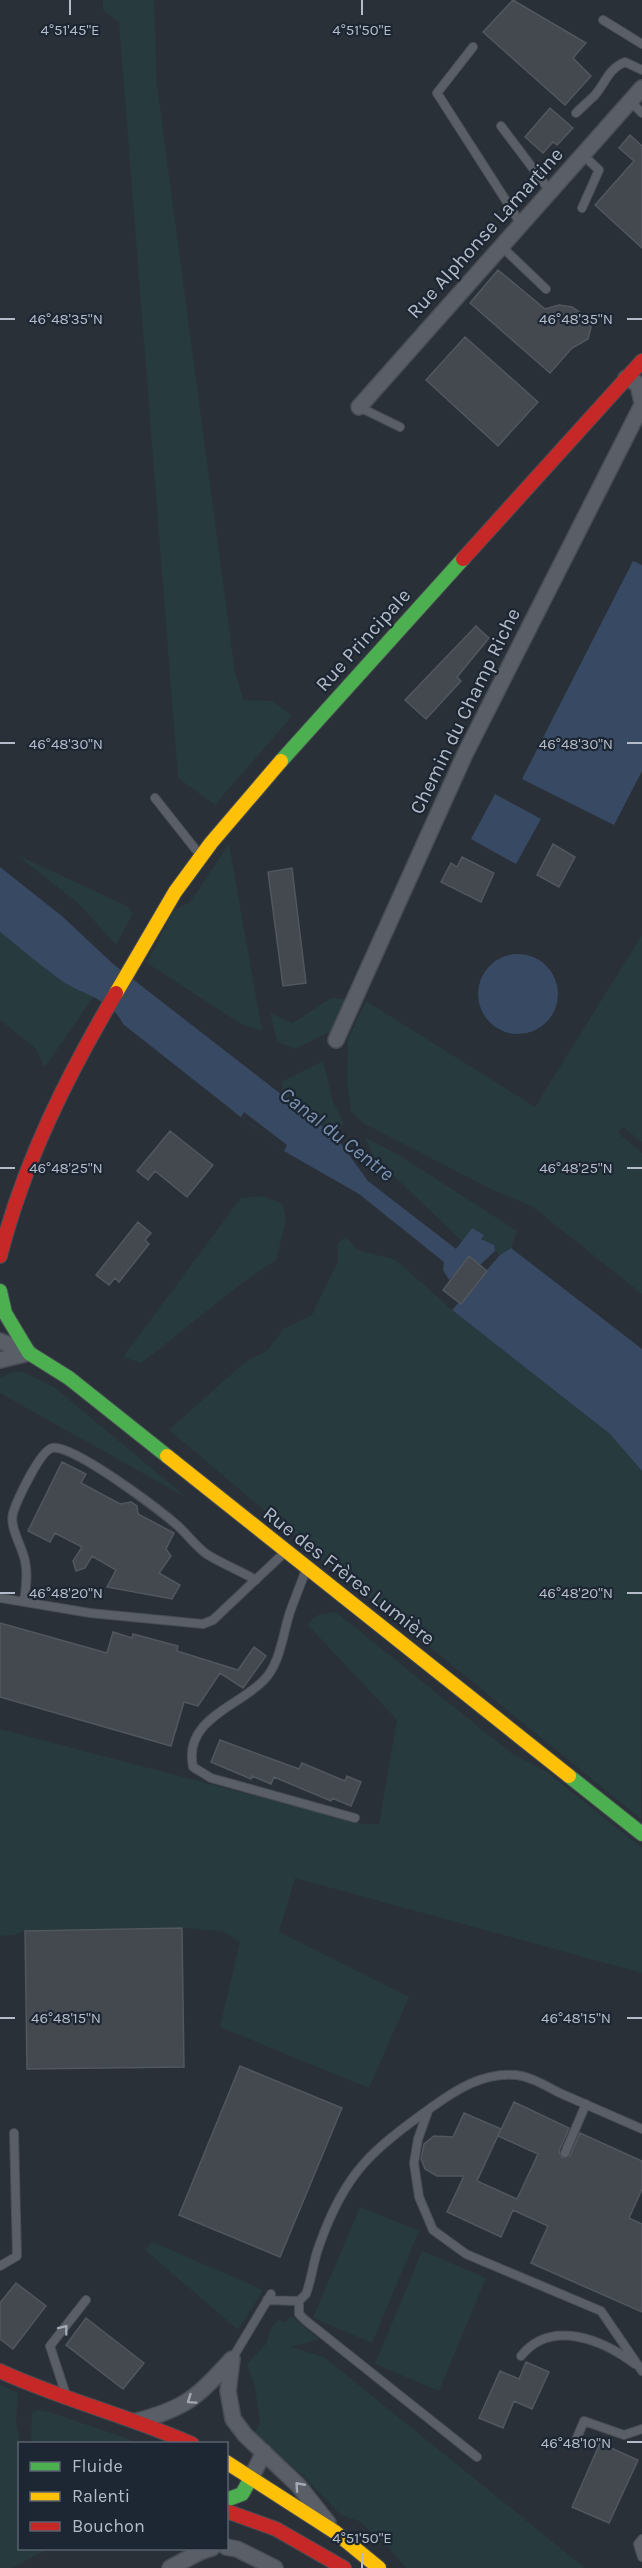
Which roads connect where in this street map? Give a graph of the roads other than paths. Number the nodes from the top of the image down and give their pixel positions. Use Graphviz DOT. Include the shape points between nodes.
graph roads {
  1 [pos="603,20"];
  2 [pos="642,43"];
  3 [pos="473,47"];
  4 [pos="642,70"];
  5 [pos="642,88"];
  6 [pos="630,101"];
  7 [pos="576,112"];
  8 [pos="642,113"];
  9 [pos="501,126"];
  10 [pos="583,155"];
  11 [pos="550,191"];
  12 [pos="582,208"];
  13 [pos="522,224"];
  14 [pos="501,246"];
  15 [pos="546,289"];
  16 [pos="642,361"];
  17 [pos="626,378"];
  18 [pos="642,404"];
  19 [pos="359,407"];
  20 [pos="400,427"];
  21 [pos="155,798"];
  22 [pos="201,856"];
  23 [pos="336,1040"];
  24 [pos="12,1209"];
  25 [pos="0,1227"];
  26 [pos="1,1254"];
  27 [pos="0,1271"];
  28 [pos="0,1291"];
  29 [pos="0,1341"];
  30 [pos="29,1353"];
  31 [pos="0,1360"];
  32 [pos="285,1552"];
  33 [pos="307,1569"];
  34 [pos="256,1580"];
  35 [pos="0,1598"];
  36 [pos="24,1601"];
  37 [pos="355,1818"];
  38 [pos="642,1834"];
  39 [pos="586,2104"];
  40 [pos="428,2110"];
  41 [pos="642,2129"];
  42 [pos="14,2133"];
  43 [pos="565,2153"];
  44 [pos="0,2266"];
  45 [pos="86,2300"];
  46 [pos="299,2301"];
  47 [pos="521,2356"];
  48 [pos="232,2359"];
  49 [pos="640,2369"];
  50 [pos="0,2371"];
  51 [pos="66,2400"];
  52 [pos="135,2421"];
  53 [pos="642,2429"];
  54 [pos="576,2440"];
  55 [pos="155,2442"];
  56 [pos="188,2442"];
  57 [pos="264,2452"];
  58 [pos="477,2457"];
  59 [pos="228,2464"];
  60 [pos="251,2478"];
  61 [pos="228,2499"];
  62 [pos="228,2512"];
  63 [pos="335,2532"];
  64 [pos="642,2539"];
  65 [pos="228,2547"];
  66 [pos="206,2550"];
  67 [pos="642,2557"];
  68 [pos="170,2568"];
  69 [pos="274,2568"];
  70 [pos="344,2568"];
  71 [pos="379,2568"];
  1 -- 2 [label="lane"];
  3 -- 13 [label="lane" via="437,93"];
  4 -- 7 [label="lane" via="625,62 617,65"];
  5 -- 6 [label="street, Rue Alphonse Lamartine"];
  6 -- 8 [label="lane"];
  6 -- 10 [label="street, Rue Alphonse Lamartine"];
  9 -- 11 [label="lane"];
  10 -- 11 [label="street, Rue Alphonse Lamartine"];
  10 -- 12 [label="lane" via="599,170"];
  11 -- 13 [label="street, Rue Alphonse Lamartine"];
  13 -- 14 [label="street, Rue Alphonse Lamartine"];
  14 -- 15 [label="lane"];
  14 -- 19 [label="street, Rue Alphonse Lamartine"];
  16 -- 17 [label="street, Rue Principale"];
  17 -- 18 [label="street, Chemin du Champ Riche" via="638,384"];
  17 -- 22 [label="street, Rue Principale"];
  18 -- 23 [label="street, Chemin du Champ Riche" via="465,754"];
  19 -- 20 [label="lane"];
  21 -- 22 [label="lane"];
  22 -- 24 [label="street, Rue Principale" via="134,961 56,1101"];
  24 -- 25 [label="street"];
  24 -- 26 [label="street"];
  26 -- 27 [label="street"];
  28 -- 30 [label="street, Rue des Frères Lumière" via="5,1313"];
  29 -- 30 [label="street, Rue des Frères Lumière"];
  30 -- 31 [label="street"];
  30 -- 32 [label="street, Rue des Frères Lumière" via="69,1378"];
  32 -- 33 [label="street, Rue des Frères Lumière"];
  32 -- 34 [label="lane"];
  33 -- 37 [label="lane" via="266,1679 212,1716 198,1735 191,1756 194,1767 211,1778"];
  33 -- 38 [label="street, Rue des Frères Lumière"];
  34 -- 36 [label="lane" via="213,1620 202,1624"];
  34 -- 36 [label="lane" via="206,1554 179,1527 123,1484 68,1451 52,1448 34,1469 13,1512 26,1564"];
  35 -- 36 [label="lane"];
  39 -- 40 [label="lane" via="516,2075 473,2082"];
  39 -- 41 [label="lane"];
  39 -- 43 [label="lane"];
  40 -- 46 [label="lane" via="389,2137 358,2168 327,2224 308,2288"];
  40 -- 49 [label="lane" via="414,2163 419,2197 433,2230 466,2253 601,2311"];
  42 -- 44 [label="lane" via="17,2256"];
  51 -- 45 [label="lane, one-way" via="50,2346"];
  46 -- 48 [label="lane" via="269,2297"];
  46 -- 58 [label="lane" via="299,2314 305,2320"];
  47 -- 49 [label="lane" via="530,2345 561,2335 600,2343"];
  48 -- 52 [label="street, one-way" via="188,2402"];
  48 -- 57 [label="street" via="230,2412 244,2435"];
  50 -- 51 [label="street"];
  51 -- 52 [label="street"];
  52 -- 55 [label="street"];
  52 -- 56 [label="street"];
  53 -- 54 [label="lane" via="624,2435 585,2421"];
  57 -- 60 [label="street"];
  63 -- 57 [label="street, one-way" via="298,2485"];
  59 -- 60 [label="street"];
  60 -- 61 [label="street" via="242,2494"];
  60 -- 63 [label="street"];
  62 -- 70 [label="street" via="276,2529"];
  63 -- 71 [label="street"];
  64 -- 67 [label="lane" via="638,2544"];
  65 -- 69 [label="street"];
  66 -- 68 [label="street"];
}
